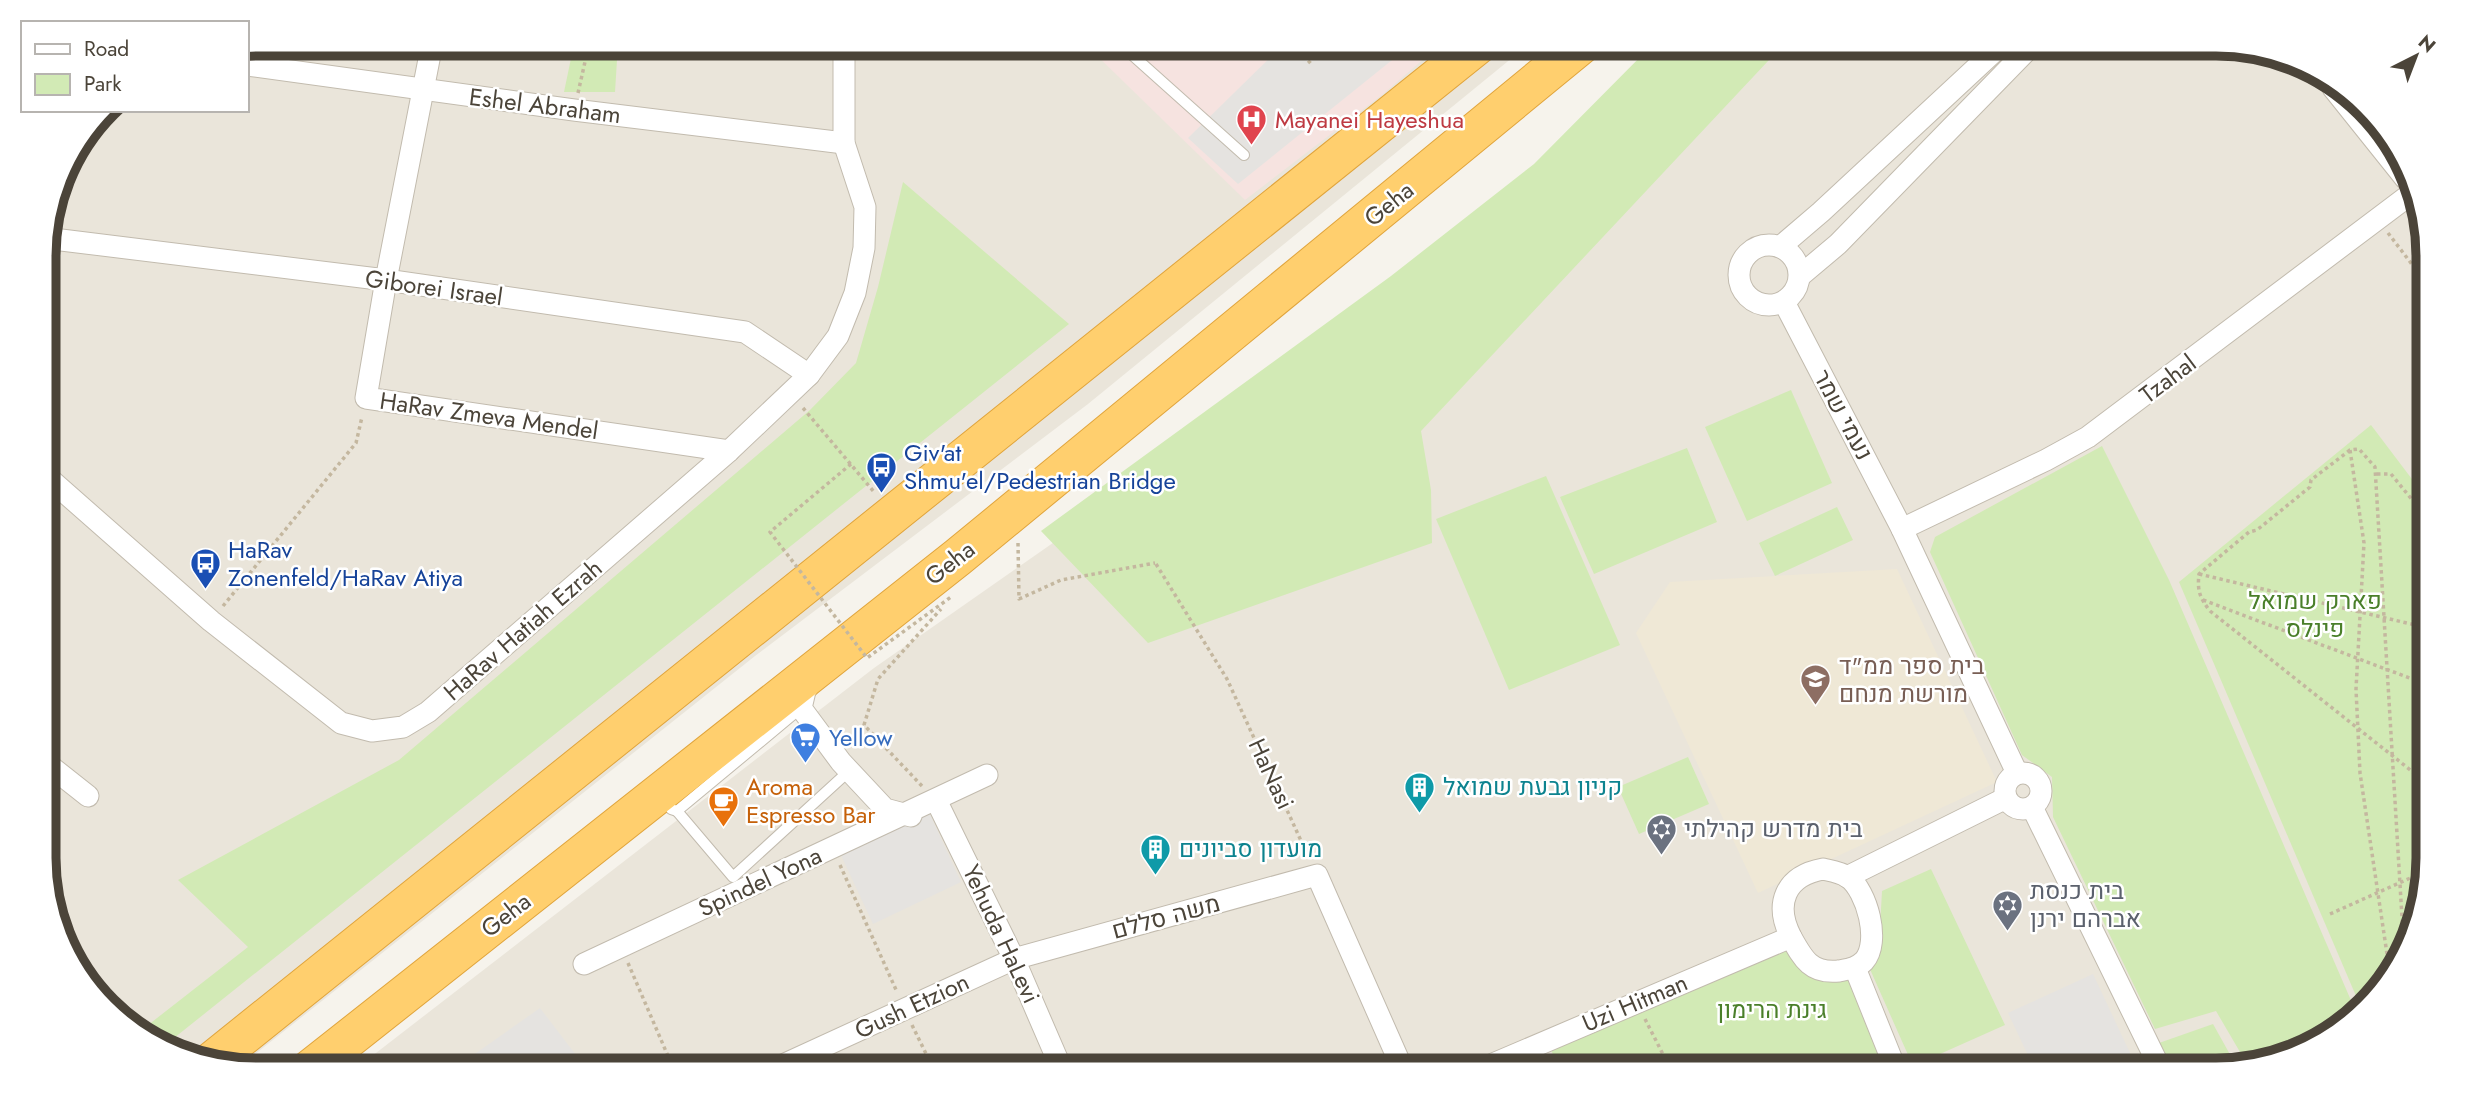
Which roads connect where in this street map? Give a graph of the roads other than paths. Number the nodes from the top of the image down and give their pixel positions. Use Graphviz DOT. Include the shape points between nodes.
graph roads {
  1 [pos="430,56"];
  2 [pos="844,56"];
  3 [pos="1142,56"];
  4 [pos="1464,56"];
  5 [pos="1567,56"];
  6 [pos="1989,56"];
  7 [pos="2021,56"];
  8 [pos="248,65"];
  9 [pos="424,90"];
  10 [pos="2347,106"];
  11 [pos="844,143"];
  12 [pos="1244,155"];
  13 [pos="2392,161"];
  14 [pos="2406,197"];
  15 [pos="57,239"];
  16 [pos="1780,247"];
  17 [pos="1800,276"];
  18 [pos="386,281"];
  19 [pos="1784,302"];
  20 [pos="809,375"];
  21 [pos="729,451"];
  22 [pos="56,485"];
  23 [pos="1902,529"];
  24 [pos="825,662"];
  25 [pos="801,708"];
  26 [pos="56,771"];
  27 [pos="849,771"];
  28 [pos="2017,773"];
  29 [pos="988,775"];
  30 [pos="88,796"];
  31 [pos="2006,798"];
  32 [pos="936,800"];
  33 [pos="663,806"];
  34 [pos="2032,807"];
  35 [pos="906,814"];
  36 [pos="948,824"];
  37 [pos="1847,877"];
  38 [pos="1791,937"];
  39 [pos="1014,959"];
  40 [pos="584,964"];
  41 [pos="1854,968"];
  42 [pos="220,1054"];
  43 [pos="325,1058"];
  44 [pos="798,1058"];
  45 [pos="1057,1058"];
  46 [pos="1398,1058"];
  47 [pos="1507,1058"];
  48 [pos="1891,1058"];
  49 [pos="2155,1058"];
  1 -- 9 [label="street, HaRav Zmeva Mendel"];
  2 -- 11 [label="street, HaRav Hatiah Ezrah"];
  3 -- 12 [label="lane"];
  4 -- 42 [label="highway"];
  5 -- 24 [label="highway, Geha"];
  6 -- 16 [label="street"];
  7 -- 17 [label="street" via="1838,244"];
  8 -- 9 [label="street, Eshel Abraham"];
  9 -- 11 [label="street, Eshel Abraham"];
  9 -- 18 [label="street, HaRav Zmeva Mendel"];
  10 -- 13 [label="street"];
  11 -- 20 [label="street, HaRav Hatiah Ezrah" via="864,207 864,248 855,293 838,336"];
  14 -- 23 [label="street, Tzahal" via="2088,437"];
  15 -- 18 [label="street, Giborei Israel"];
  16 -- 17 [label="street" via="1796,260"];
  16 -- 19 [label="street" via="1765,244 1748,253 1738,277 1743,291 1762,305"];
  17 -- 19 [label="street" via="1798,286"];
  18 -- 20 [label="street, Giborei Israel" via="745,332"];
  18 -- 21 [label="street, HaRav Zmeva Mendel" via="366,398"];
  19 -- 23 [label="street, נעמי שמר"];
  20 -- 21 [label="street, HaRav Hatiah Ezrah"];
  21 -- 22 [label="street, HaRav Hatiah Ezrah" via="428,712 403,727 372,731 341,723 211,621"];
  23 -- 28 [label="street, נעמי שמר"];
  24 -- 25 [label="street" via="805,691"];
  24 -- 33 [label="highway, Geha"];
  25 -- 27 [label="street"];
  25 -- 33 [label="lane"];
  26 -- 30 [label="street"];
  27 -- 33 [label="lane" via="733,877"];
  27 -- 35 [label="street" via="885,809"];
  28 -- 31 [label="street" via="2005,786"];
  28 -- 34 [label="street" via="2034,776 2040,785 2040,797"];
  29 -- 32 [label="street, Spindel Yona"];
  31 -- 34 [label="street" via="2014,807"];
  31 -- 37 [label="street"];
  32 -- 35 [label="street, Spindel Yona"];
  32 -- 36 [label="street, Yehuda HaLevi"];
  33 -- 43 [label="highway, Geha"];
  34 -- 49 [label="street"];
  35 -- 36 [label="street"];
  35 -- 40 [label="street, Spindel Yona"];
  36 -- 39 [label="street, Yehuda HaLevi"];
  37 -- 38 [label="street" via="1823,869 1798,878 1789,887 1782,912"];
  37 -- 41 [label="street" via="1863,897 1872,947"];
  38 -- 41 [label="street" via="1800,956 1811,965 1832,971"];
  38 -- 47 [label="street, Uzi Hitman"];
  39 -- 44 [label="street, Gush Etzion"];
  39 -- 45 [label="street, Yehuda HaLevi"];
  39 -- 46 [label="street, משה סללם" via="1317,875"];
  41 -- 48 [label="street"];
}
